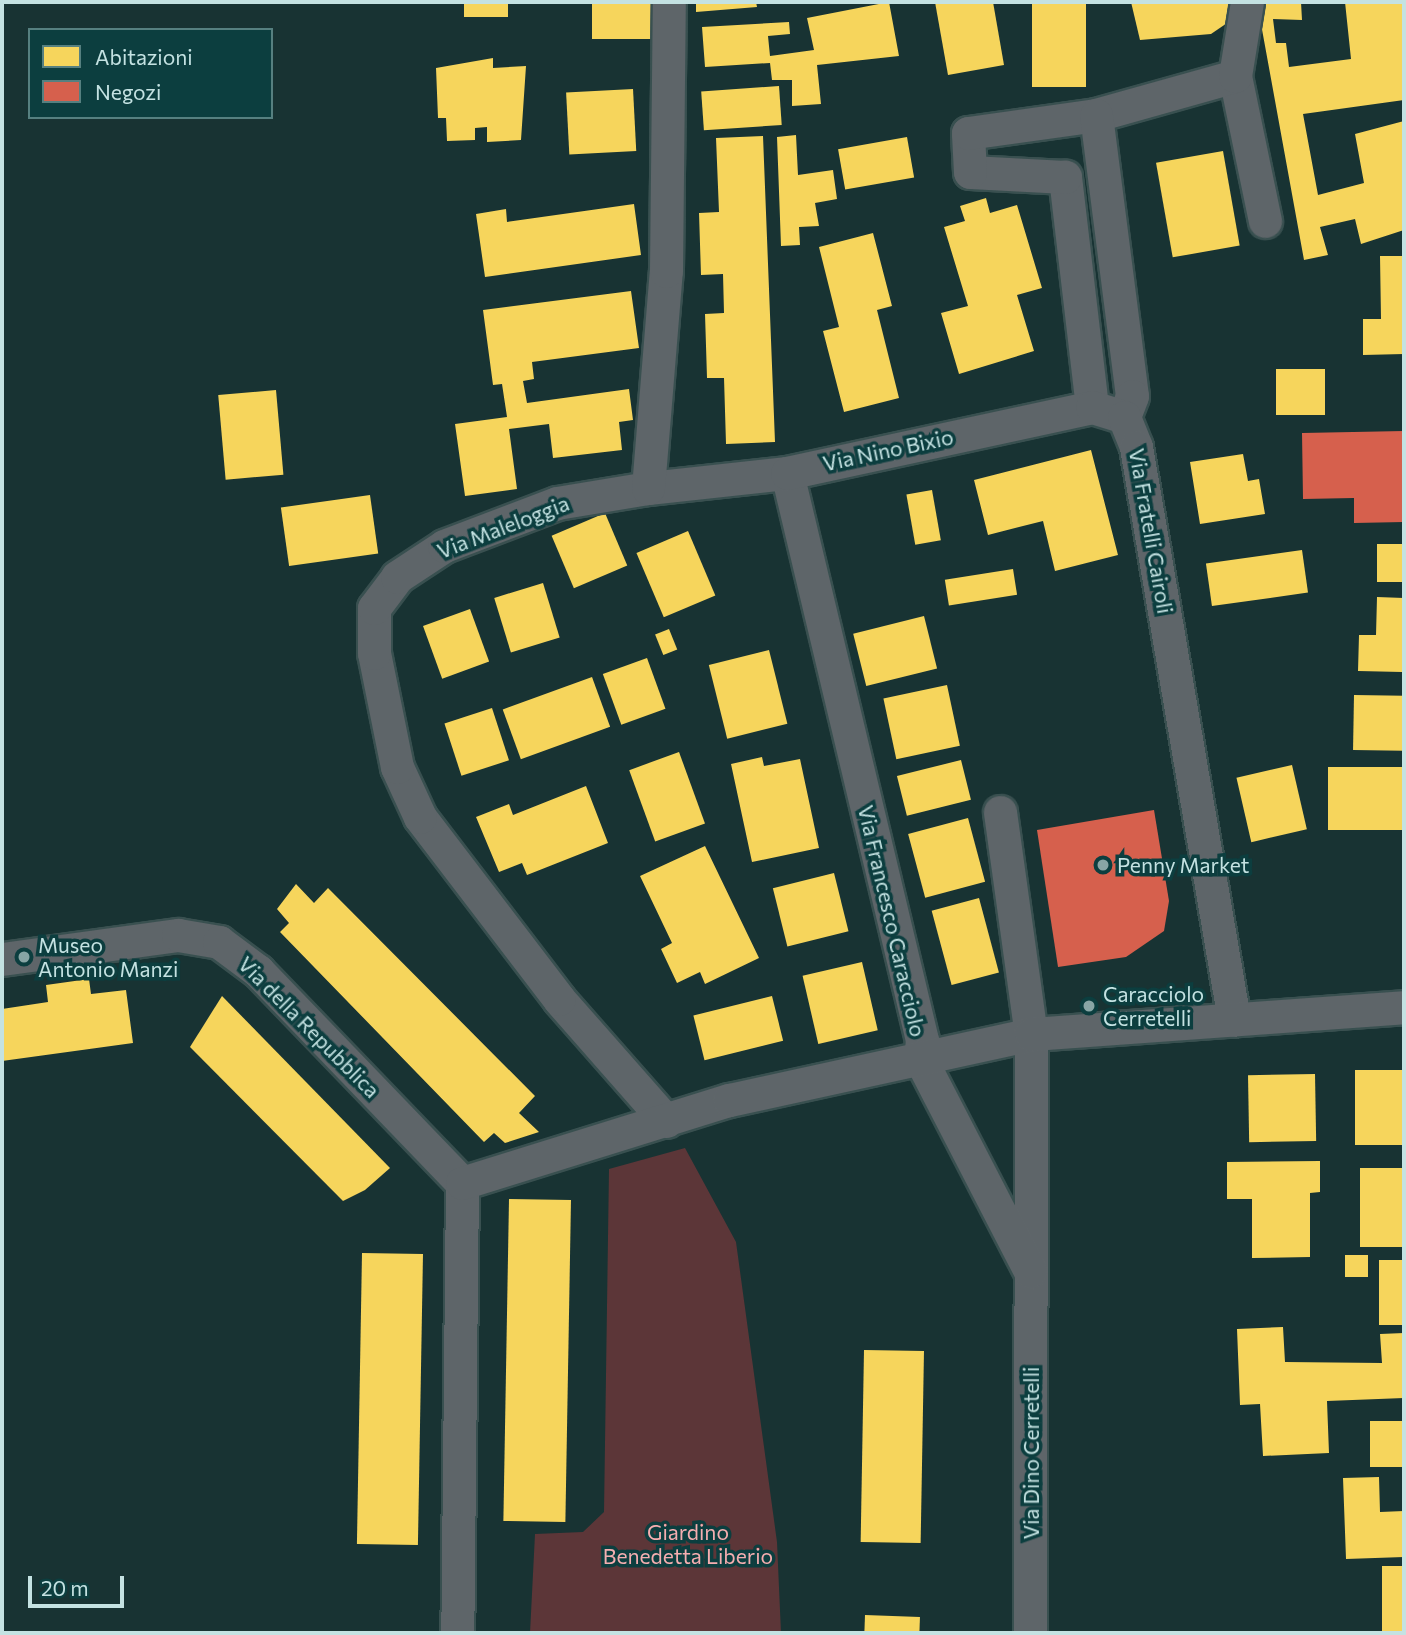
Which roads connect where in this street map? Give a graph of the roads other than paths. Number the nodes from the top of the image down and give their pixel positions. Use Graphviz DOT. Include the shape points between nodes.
graph roads {
  1 [pos="669,2"];
  2 [pos="1247,2"];
  3 [pos="1235,76"];
  4 [pos="1097,115"];
  5 [pos="1265,222"];
  6 [pos="1092,407"];
  7 [pos="1124,418"];
  8 [pos="787,473"];
  9 [pos="648,488"];
  10 [pos="1000,812"];
  11 [pos="2,959"];
  12 [pos="1404,1007"];
  13 [pos="1234,1020"];
  14 [pos="1031,1034"];
  15 [pos="920,1058"];
  16 [pos="666,1121"];
  17 [pos="462,1183"];
  18 [pos="1032,1273"];
  19 [pos="457,1633"];
  20 [pos="1030,1633"];
  1 -- 9 [label="street" via="666,271"];
  2 -- 3 [label="street"];
  3 -- 4 [label="street"];
  3 -- 5 [label="street"];
  4 -- 6 [label="street" via="968,133 970,172 1065,177"];
  4 -- 7 [label="street" via="1132,396"];
  6 -- 7 [label="street"];
  6 -- 8 [label="street, Via Nino Bixio"];
  7 -- 13 [label="street, Via Fratelli Cairoli" via="1136,447 1178,744"];
  8 -- 9 [label="street, Via Nino Bixio"];
  8 -- 15 [label="street, Via Francesco Caracciolo" via="922,1040"];
  9 -- 16 [label="street, Via Maleloggia" via="556,503 444,546 397,577 374,608 374,653 397,767 420,817 559,999"];
  10 -- 14 [label="street, Via Dino Cerretelli"];
  11 -- 17 [label="street, Via della Repubblica" via="178,935 219,942 258,971"];
  12 -- 13 [label="street, Via Francesco Caracciolo"];
  13 -- 14 [label="street, Via Francesco Caracciolo"];
  14 -- 15 [label="street, Via Francesco Caracciolo"];
  14 -- 18 [label="street, Via Dino Cerretelli"];
  15 -- 16 [label="street" via="741,1097"];
  15 -- 18 [label="street, Via Dino Cerretelli"];
  16 -- 17 [label="street"];
  17 -- 19 [label="street"];
  18 -- 20 [label="street, Via Dino Cerretelli"];
}
